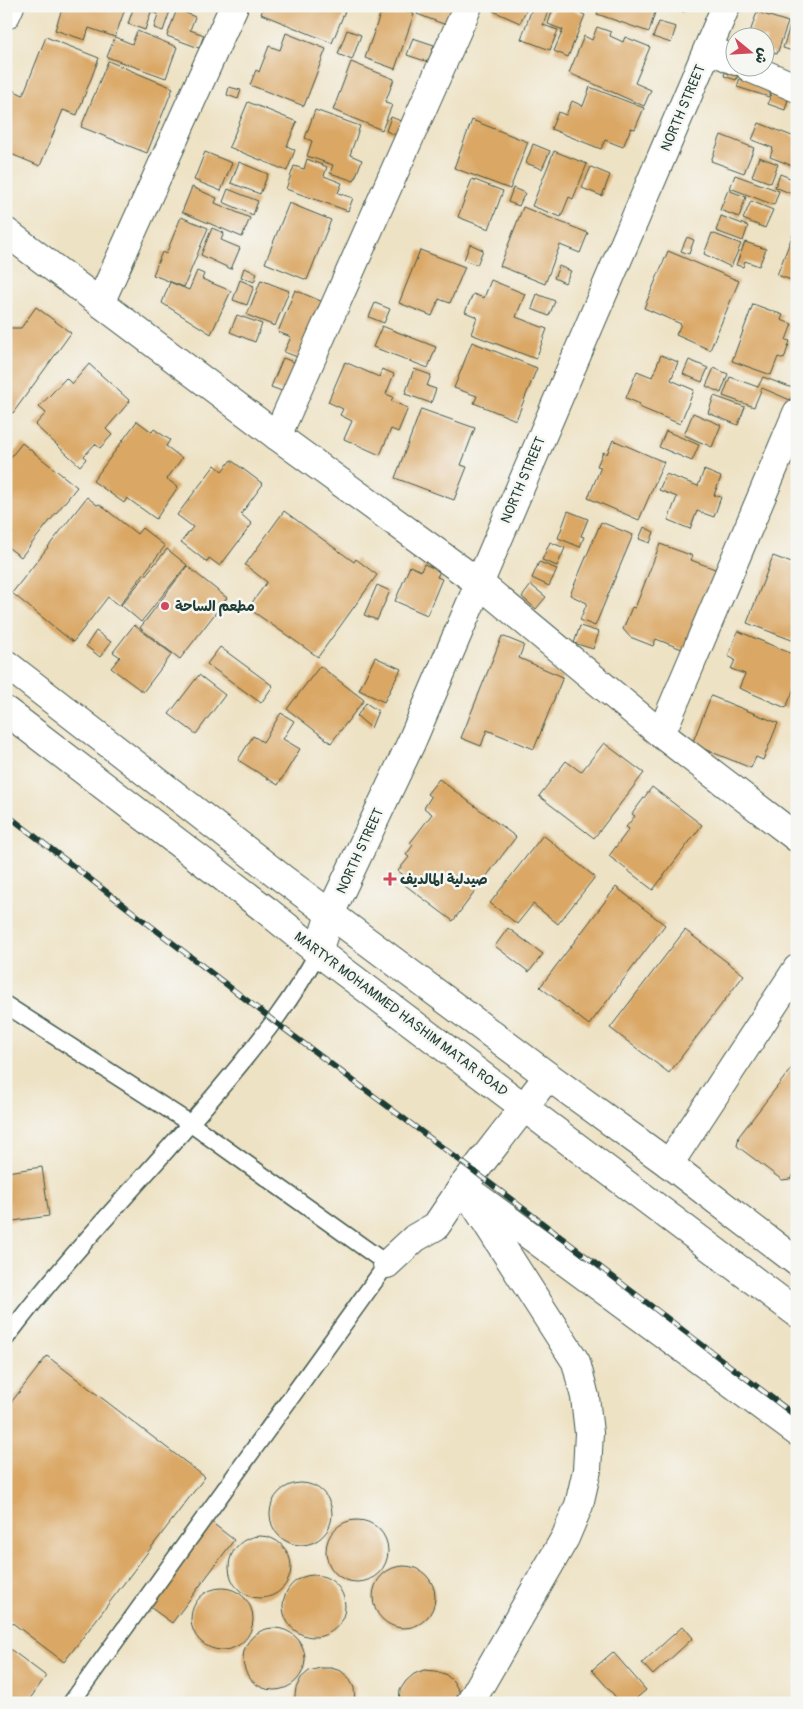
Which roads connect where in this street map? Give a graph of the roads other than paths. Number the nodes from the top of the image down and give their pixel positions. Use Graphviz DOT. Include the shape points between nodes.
graph roads {
  1 [pos="10,6"];
  2 [pos="234,6"];
  3 [pos="468,6"];
  4 [pos="726,6"];
  5 [pos="6,15"];
  6 [pos="709,49"];
  7 [pos="726,57"];
  8 [pos="774,78"];
  9 [pos="797,88"];
  10 [pos="7,235"];
  11 [pos="100,303"];
  12 [pos="797,413"];
  13 [pos="277,436"];
  14 [pos="479,583"];
  15 [pos="6,664"];
  16 [pos="6,711"];
  17 [pos="661,734"];
  18 [pos="797,838"];
  19 [pos="330,914"];
  20 [pos="318,952"];
  21 [pos="797,970"];
  22 [pos="6,1005"];
  23 [pos="548,1076"];
  24 [pos="524,1107"];
  25 [pos="191,1124"];
  26 [pos="669,1164"];
  27 [pos="463,1186"];
  28 [pos="797,1262"];
  29 [pos="387,1264"];
  30 [pos="797,1313"];
  31 [pos="6,1338"];
  32 [pos="797,1432"];
  33 [pos="72,1703"];
  34 [pos="470,1703"];
  1 -- 5 [label="street"];
  2 -- 11 [label="street"];
  3 -- 13 [label="street"];
  4 -- 6 [label="street, NORTH STREET"];
  6 -- 7 [label="street"];
  6 -- 14 [label="street, NORTH STREET"];
  8 -- 9 [label="street"];
  10 -- 11 [label="street"];
  11 -- 13 [label="street"];
  12 -- 17 [label="street"];
  13 -- 14 [label="street"];
  14 -- 17 [label="street"];
  14 -- 19 [label="street, NORTH STREET" via="411,743"];
  15 -- 19 [label="street"];
  16 -- 20 [label="street, MARTYR MOHAMMED HASHIM MATAR ROAD"];
  17 -- 18 [label="street"];
  19 -- 20 [label="street, NORTH STREET"];
  19 -- 23 [label="street"];
  20 -- 24 [label="street, MARTYR MOHAMMED HASHIM MATAR ROAD"];
  20 -- 25 [label="lane" via="275,1022"];
  21 -- 26 [label="street"];
  22 -- 25 [label="lane"];
  23 -- 24 [label="street"];
  23 -- 26 [label="street"];
  24 -- 27 [label="street"];
  24 -- 30 [label="street, MARTYR MOHAMMED HASHIM MATAR ROAD"];
  25 -- 29 [label="lane"];
  25 -- 31 [label="lane" via="38,1294"];
  26 -- 28 [label="street"];
  27 -- 29 [label="street" via="436,1226 414,1238"];
  27 -- 32 [label="street"];
  27 -- 34 [label="street" via="576,1362 585,1397 589,1433 587,1470 579,1505 565,1538"];
  29 -- 33 [label="lane"];
}
